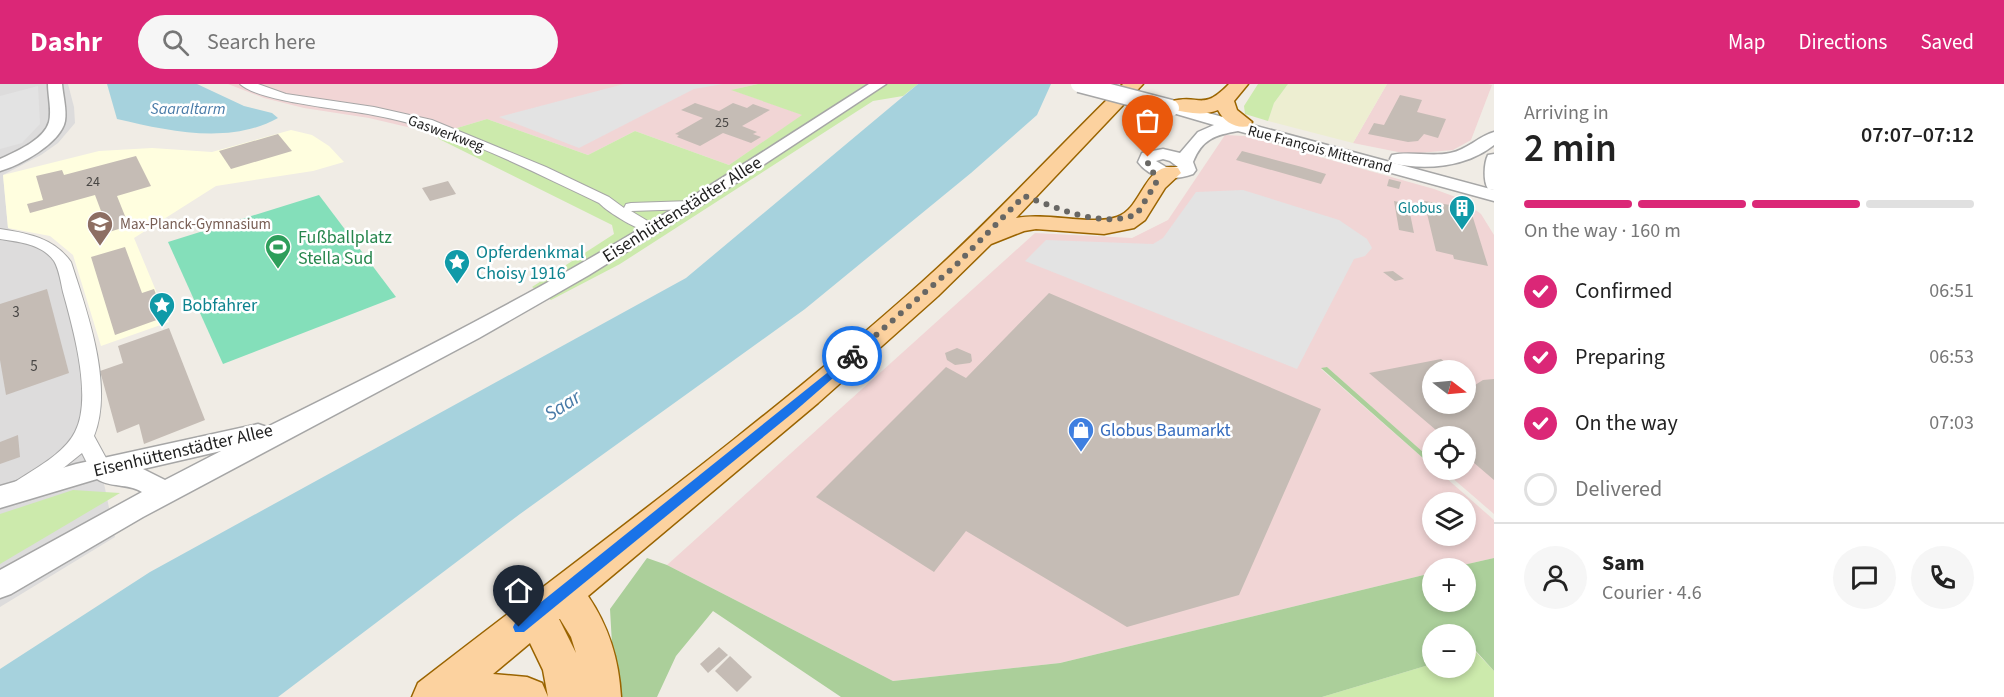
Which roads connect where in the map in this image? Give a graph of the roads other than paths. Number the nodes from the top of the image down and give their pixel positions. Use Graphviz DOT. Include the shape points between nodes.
graph roads {
  1 [pos="55,84"];
  2 [pos="246,84"];
  3 [pos="1079,84"];
  4 [pos="1097,84"];
  5 [pos="1134,84"];
  6 [pos="1239,84"];
  7 [pos="845,85"];
  8 [pos="871,87"];
  9 [pos="1224,100"];
  10 [pos="1175,107"];
  11 [pos="1241,124"];
  12 [pos="1494,137"];
  13 [pos="1377,157"];
  14 [pos="1174,161"];
  15 [pos="0,166"];
  16 [pos="1494,176"];
  17 [pos="1470,184"];
  18 [pos="1494,196"];
  19 [pos="604,200"];
  20 [pos="1020,200"];
  21 [pos="690,205"];
  22 [pos="631,207"];
  23 [pos="1137,214"];
  24 [pos="1072,223"];
  25 [pos="658,225"];
  26 [pos="0,234"];
  27 [pos="982,241"];
  28 [pos="289,426"];
  29 [pos="84,436"];
  30 [pos="88,471"];
  31 [pos="11,493"];
  32 [pos="162,494"];
  33 [pos="0,585"];
  34 [pos="550,603"];
  35 [pos="433,697"];
  36 [pos="481,697"];
  37 [pos="527,697"];
  38 [pos="569,697"];
  39 [pos="600,697"];
  1 -- 15 [label="street" via="57,122 53,131 36,146"];
  2 -- 19 [label="street, Gaswerkweg" via="284,97 427,123"];
  3 -- 10 [label="street, bridge"];
  4 -- 10 [label="street"];
  5 -- 20 [label="main road"];
  6 -- 9 [label="main road"];
  7 -- 8 [label="street"];
  8 -- 21 [label="street, Eisenhüttenstädter Allee"];
  9 -- 10 [label="main road" via="1207,108"];
  9 -- 11 [label="main road" via="1229,114"];
  10 -- 11 [label="street, Rue François Mitterrand"];
  10 -- 14 [label="street" via="1195,119"];
  11 -- 13 [label="street, Rue François Mitterrand"];
  11 -- 14 [label="street" via="1221,126"];
  11 -- 17 [label="street, Rue François Mitterrand"];
  12 -- 13 [label="street" via="1482,148 1443,160"];
  13 -- 17 [label="street, Rue François Mitterrand"];
  14 -- 23 [label="main road"];
  16 -- 17 [label="street"];
  17 -- 18 [label="street"];
  19 -- 22 [label="street, Gaswerkweg"];
  19 -- 25 [label="street, Gaswerkweg" via="611,207"];
  20 -- 23 [label="main road" via="1090,217 1117,219"];
  20 -- 24 [label="main road"];
  20 -- 27 [label="main road"];
  21 -- 22 [label="street, Gaswerkweg"];
  21 -- 25 [label="street, Eisenhüttenstädter Allee"];
  22 -- 25 [label="street, Gaswerkweg"];
  23 -- 24 [label="main road" via="1115,226"];
  24 -- 27 [label="main road" via="1018,225"];
  25 -- 28 [label="street, Eisenhüttenstädter Allee" via="535,298"];
  26 -- 29 [label="street" via="35,241 53,249 63,262 88,360 90,411"];
  27 -- 34 [label="main road" via="790,410"];
  28 -- 30 [label="street, Eisenhüttenstädter Allee"];
  28 -- 32 [label="street, Eisenhüttenstädter Allee"];
  29 -- 30 [label="street"];
  29 -- 31 [label="street" via="61,461"];
  30 -- 31 [label="street, Eisenhüttenstädter Allee"];
  30 -- 32 [label="street, Eisenhüttenstädter Allee" via="134,475"];
  32 -- 33 [label="street, Eisenhüttenstädter Allee"];
  34 -- 35 [label="main road"];
  34 -- 38 [label="main road"];
  34 -- 39 [label="main road" via="592,638 599,663"];
  36 -- 37 [label="main road"];
}
